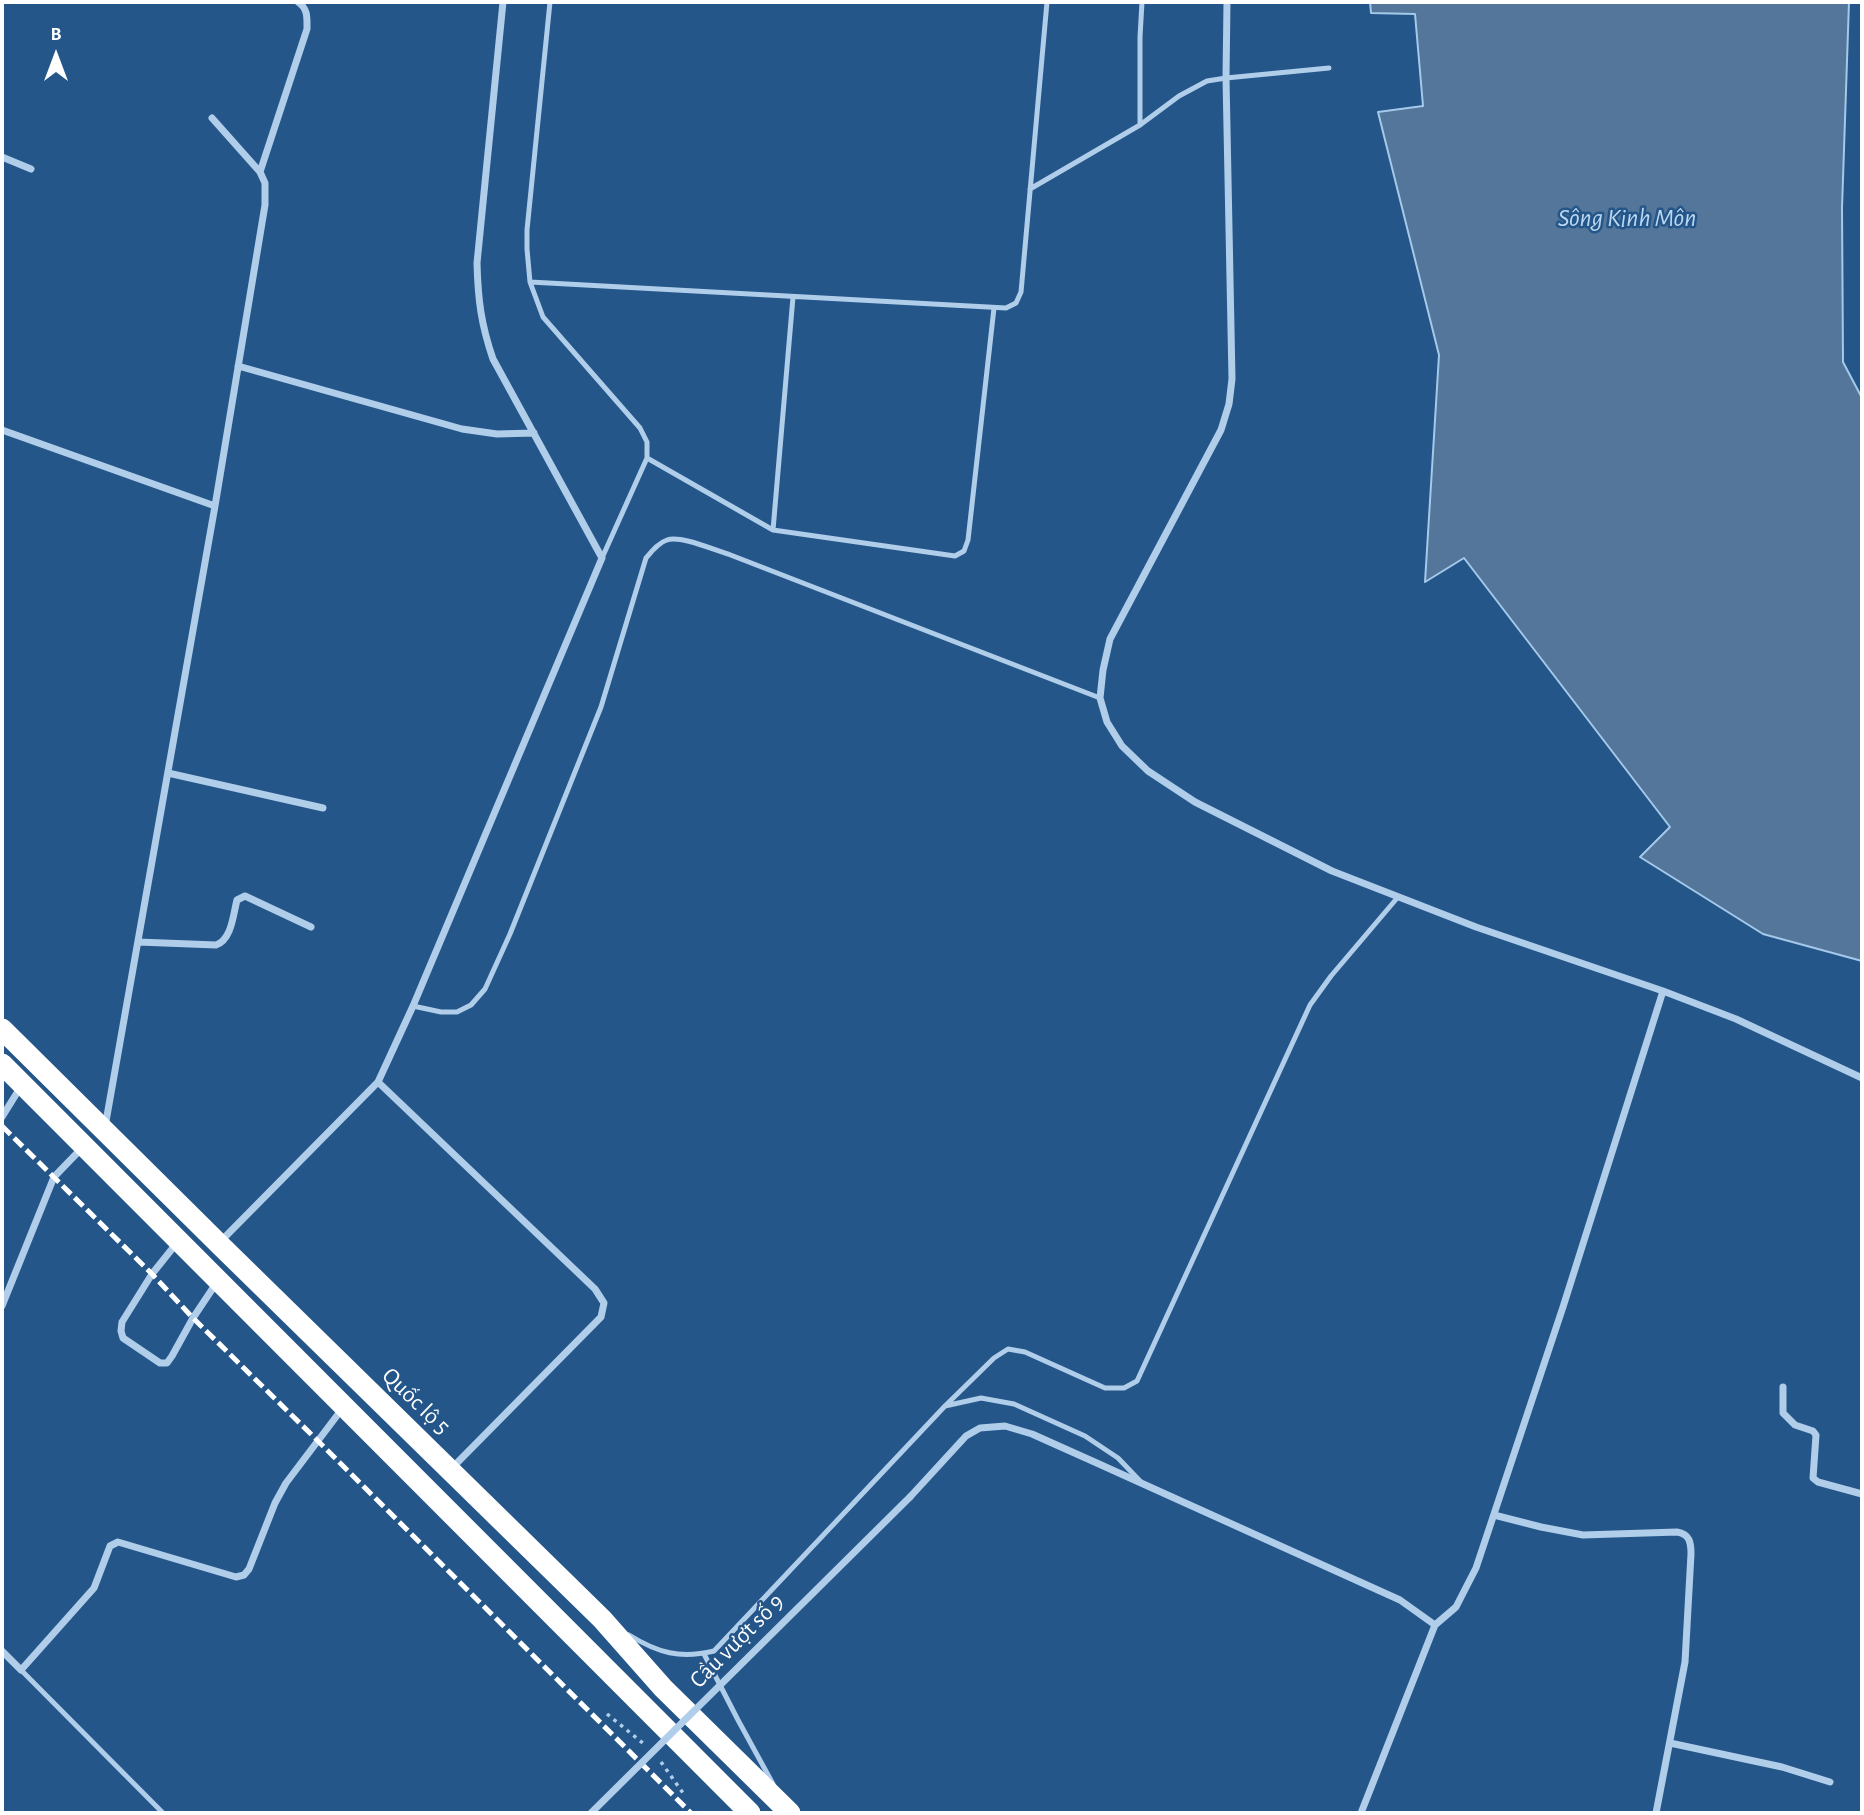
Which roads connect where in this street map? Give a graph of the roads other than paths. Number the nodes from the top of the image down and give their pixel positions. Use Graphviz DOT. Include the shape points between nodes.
graph roads {
  1 [pos="298,2"];
  2 [pos="503,2"];
  3 [pos="550,2"];
  4 [pos="1047,2"];
  5 [pos="1142,2"];
  6 [pos="1227,2"];
  7 [pos="1329,68"];
  8 [pos="1226,78"];
  9 [pos="212,118"];
  10 [pos="1140,125"];
  11 [pos="2,157"];
  12 [pos="31,169"];
  13 [pos="260,172"];
  14 [pos="1030,189"];
  15 [pos="530,282"];
  16 [pos="793,297"];
  17 [pos="993,308"];
  18 [pos="238,366"];
  19 [pos="2,430"];
  20 [pos="534,433"];
  21 [pos="647,458"];
  22 [pos="215,506"];
  23 [pos="773,530"];
  24 [pos="602,558"];
  25 [pos="1100,698"];
  26 [pos="168,773"];
  27 [pos="323,808"];
  28 [pos="1398,897"];
  29 [pos="311,927"];
  30 [pos="138,942"];
  31 [pos="1663,991"];
  32 [pos="413,1006"];
  33 [pos="2,1029"];
  34 [pos="2,1064"];
  35 [pos="1862,1078"];
  36 [pos="378,1082"];
  37 [pos="22,1085"];
  38 [pos="2,1117"];
  39 [pos="105,1131"];
  40 [pos="84,1146"];
  41 [pos="179,1241"];
  42 [pos="219,1244"];
  43 [pos="218,1280"];
  44 [pos="2,1306"];
  45 [pos="1783,1387"];
  46 [pos="344,1406"];
  47 [pos="945,1406"];
  48 [pos="449,1471"];
  49 [pos="1141,1483"];
  50 [pos="1862,1494"];
  51 [pos="1494,1515"];
  52 [pos="602,1619"];
  53 [pos="1435,1625"];
  54 [pos="2,1653"];
  55 [pos="704,1654"];
  56 [pos="21,1670"];
  57 [pos="1670,1743"];
  58 [pos="1830,1782"];
  59 [pos="163,1813"];
  60 [pos="591,1813"];
  61 [pos="751,1813"];
  62 [pos="790,1813"];
  63 [pos="1360,1813"];
  64 [pos="1656,1813"];
  1 -- 13 [label="street" via="304,6 307,29"];
  2 -- 20 [label="street" via="477,263 478,297 493,359"];
  3 -- 15 [label="lane" via="527,230"];
  4 -- 14 [label="lane"];
  5 -- 10 [label="lane"];
  6 -- 8 [label="street"];
  7 -- 8 [label="lane"];
  8 -- 10 [label="lane" via="1194,87"];
  8 -- 25 [label="street" via="1229,404 1221,430 1110,639"];
  9 -- 13 [label="street"];
  10 -- 14 [label="lane"];
  11 -- 12 [label="street"];
  13 -- 18 [label="street" via="265,205"];
  14 -- 17 [label="lane" via="1021,292 1016,303"];
  15 -- 16 [label="lane"];
  15 -- 21 [label="lane" via="542,317 640,428 647,442"];
  16 -- 17 [label="lane"];
  16 -- 23 [label="lane"];
  17 -- 23 [label="lane" via="964,551 956,555"];
  18 -- 20 [label="street" via="462,429"];
  18 -- 22 [label="street"];
  19 -- 22 [label="street"];
  20 -- 24 [label="street"];
  21 -- 23 [label="lane"];
  21 -- 24 [label="lane"];
  22 -- 26 [label="street"];
  24 -- 32 [label="street"];
  25 -- 28 [label="street" via="1107,722 1122,746 1148,771 1195,802 1319,865"];
  25 -- 32 [label="lane" via="728,554 676,538 665,540 646,558 601,707 485,989 457,1012"];
  26 -- 27 [label="street"];
  26 -- 30 [label="street"];
  28 -- 31 [label="street"];
  28 -- 47 [label="lane" via="1310,1005 1138,1381 1124,1388 1105,1388 1025,1352 1007,1349"];
  29 -- 30 [label="street" via="245,896 237,900 224,942"];
  30 -- 39 [label="street"];
  31 -- 35 [label="street" via="1736,1019"];
  31 -- 51 [label="street"];
  32 -- 36 [label="street"];
  33 -- 39 [label="highway, Quốc lộ 5"];
  34 -- 37 [label="highway"];
  36 -- 42 [label="street"];
  36 -- 48 [label="street" via="596,1289 604,1303 601,1317"];
  37 -- 38 [label="street"];
  37 -- 40 [label="highway"];
  39 -- 42 [label="highway, Quốc lộ 5"];
  40 -- 41 [label="highway"];
  40 -- 44 [label="street" via="54,1177"];
  41 -- 43 [label="highway"];
  41 -- 43 [label="street" via="122,1322 123,1338 167,1363"];
  42 -- 48 [label="highway, Quốc lộ 5"];
  43 -- 46 [label="highway"];
  45 -- 50 [label="street" via="1783,1412 1816,1435 1813,1478"];
  46 -- 56 [label="street" via="286,1483 244,1576 118,1542 110,1546 94,1587"];
  46 -- 61 [label="highway"];
  47 -- 49 [label="lane" via="981,1398 1014,1404 1085,1436 1118,1458"];
  47 -- 55 [label="lane" via="713,1651"];
  48 -- 52 [label="highway, Quốc lộ 5"];
  49 -- 53 [label="street, Cầu vượt số 9" via="1400,1600"];
  49 -- 60 [label="street, Cầu vượt số 9, bridge" via="1005,1426 980,1428 966,1436"];
  51 -- 53 [label="street" via="1476,1568 1456,1607"];
  51 -- 57 [label="street" via="1583,1535 1677,1532 1688,1537 1685,1662"];
  52 -- 55 [label="lane" via="648,1647 676,1655"];
  52 -- 62 [label="highway, Quốc lộ 5" via="663,1688"];
  53 -- 63 [label="street"];
  54 -- 56 [label="street"];
  55 -- 62 [label="lane"];
  56 -- 59 [label="lane"];
  57 -- 58 [label="street"];
  57 -- 64 [label="street"];
}
